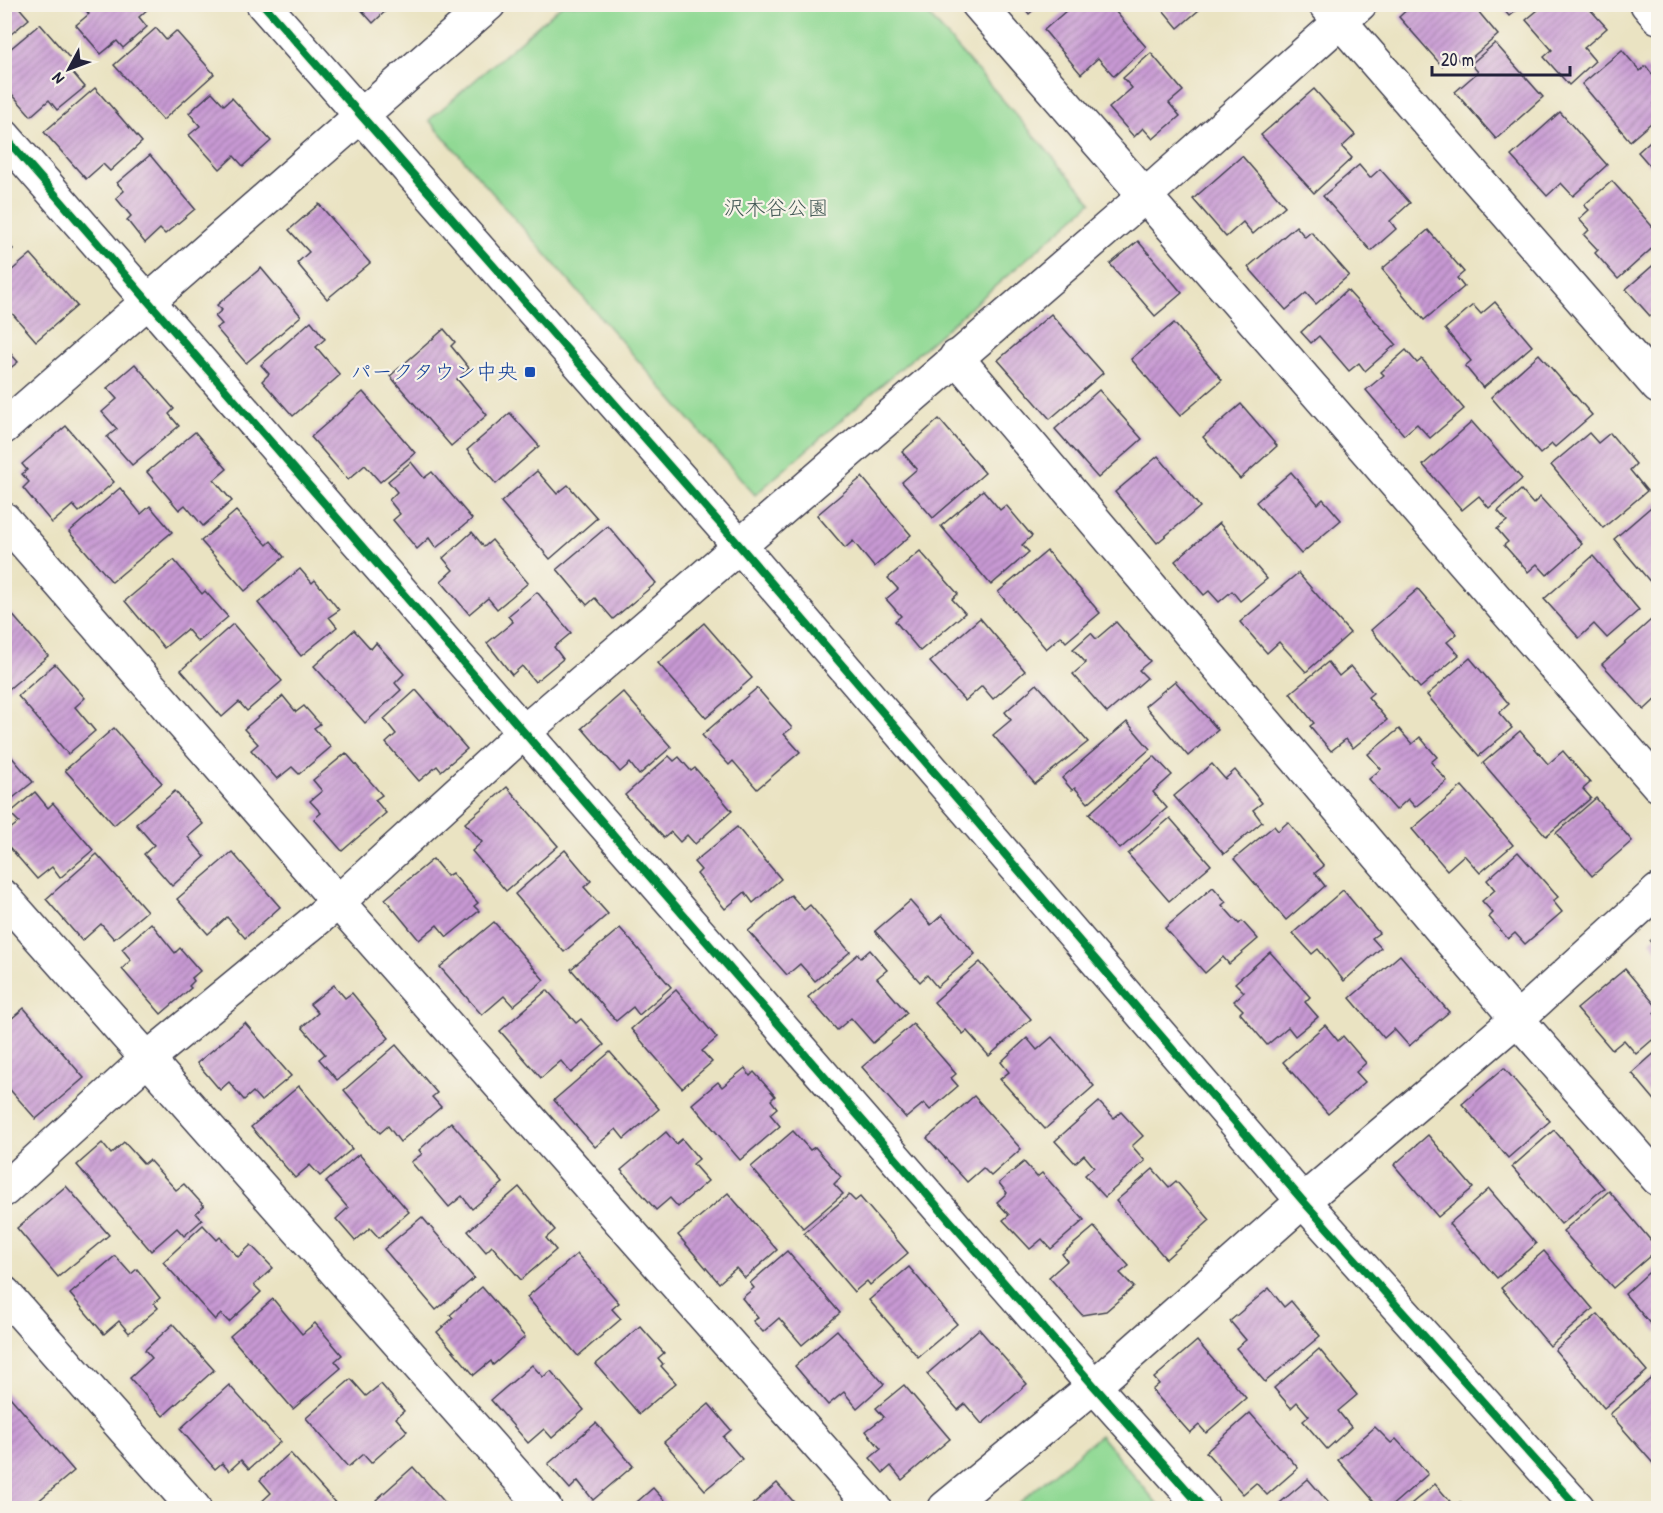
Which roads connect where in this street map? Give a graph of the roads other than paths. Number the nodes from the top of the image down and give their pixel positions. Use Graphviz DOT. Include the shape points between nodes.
graph roads {
  1 [pos="263,4"];
  2 [pos="489,4"];
  3 [pos="978,4"];
  4 [pos="1647,4"];
  5 [pos="1342,10"];
  6 [pos="1659,17"];
  7 [pos="361,115"];
  8 [pos="4,136"];
  9 [pos="1146,195"];
  10 [pos="148,301"];
  11 [pos="956,357"];
  12 [pos="1659,387"];
  13 [pos="4,427"];
  14 [pos="4,519"];
  15 [pos="738,544"];
  16 [pos="524,732"];
  17 [pos="1659,785"];
  18 [pos="1659,891"];
  19 [pos="4,897"];
  20 [pos="338,902"];
  21 [pos="1517,1019"];
  22 [pos="147,1059"];
  23 [pos="1659,1179"];
  24 [pos="4,1190"];
  25 [pos="1303,1201"];
  26 [pos="4,1293"];
  27 [pos="1094,1386"];
  28 [pos="194,1509"];
  29 [pos="545,1509"];
  30 [pos="874,1509"];
  31 [pos="945,1509"];
  32 [pos="1203,1509"];
  33 [pos="1578,1509"];
  1 -- 7 [label="street"];
  2 -- 7 [label="street"];
  3 -- 9 [label="street"];
  4 -- 6 [label="street"];
  5 -- 9 [label="street"];
  5 -- 12 [label="street"];
  7 -- 10 [label="street"];
  7 -- 15 [label="street"];
  8 -- 10 [label="street"];
  9 -- 11 [label="street"];
  9 -- 17 [label="street"];
  10 -- 13 [label="street"];
  10 -- 16 [label="street"];
  11 -- 15 [label="street"];
  11 -- 21 [label="street"];
  14 -- 20 [label="street"];
  15 -- 16 [label="street"];
  15 -- 25 [label="street"];
  16 -- 20 [label="street"];
  16 -- 27 [label="street"];
  18 -- 21 [label="street"];
  19 -- 22 [label="street"];
  20 -- 22 [label="street"];
  20 -- 30 [label="street"];
  21 -- 23 [label="street"];
  21 -- 25 [label="street"];
  22 -- 24 [label="street"];
  22 -- 29 [label="street"];
  25 -- 27 [label="street"];
  25 -- 33 [label="street"];
  26 -- 28 [label="street"];
  27 -- 31 [label="street"];
  27 -- 32 [label="street"];
}
